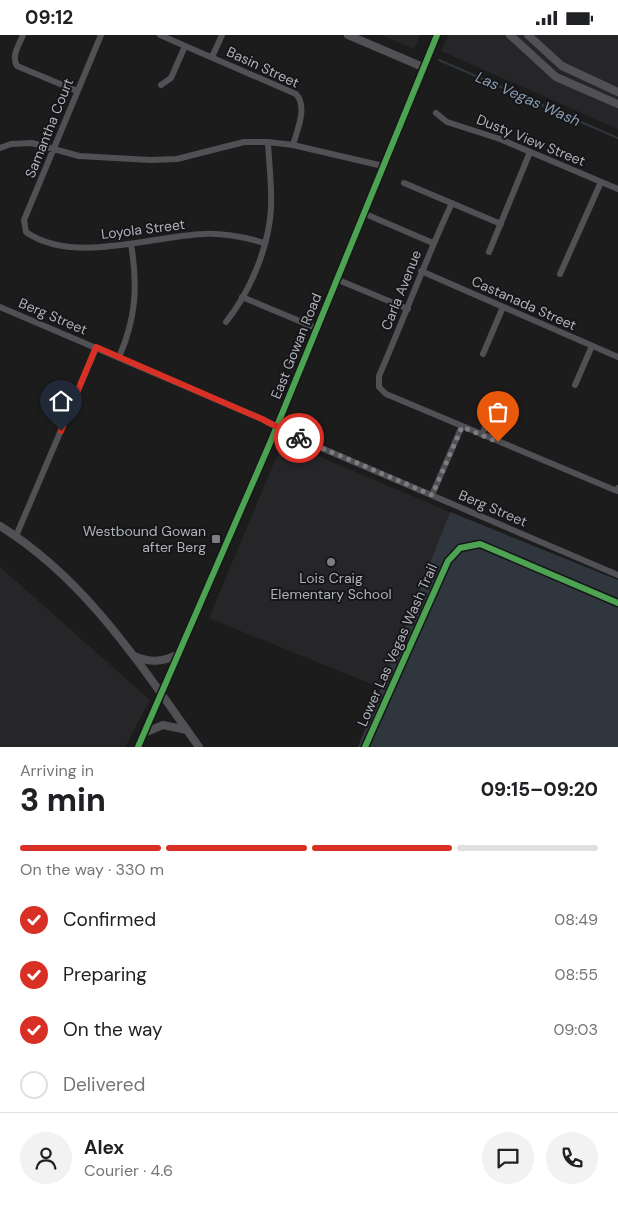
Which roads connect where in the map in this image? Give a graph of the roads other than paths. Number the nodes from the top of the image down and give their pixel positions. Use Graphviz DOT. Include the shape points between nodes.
graph roads {
  1 [pos="23,35"];
  2 [pos="101,35"];
  3 [pos="160,35"];
  4 [pos="222,35"];
  5 [pos="348,35"];
  6 [pos="437,35"];
  7 [pos="510,35"];
  8 [pos="528,35"];
  9 [pos="185,45"];
  10 [pos="212,57"];
  11 [pos="424,67"];
  12 [pos="161,85"];
  13 [pos="77,91"];
  14 [pos="618,92"];
  15 [pos="618,104"];
  16 [pos="436,113"];
  17 [pos="268,142"];
  18 [pos="294,145"];
  19 [pos="0,148"];
  20 [pos="53,149"];
  21 [pos="530,152"];
  22 [pos="383,167"];
  23 [pos="601,182"];
  24 [pos="404,183"];
  25 [pos="618,189"];
  26 [pos="452,203"];
  27 [pos="364,213"];
  28 [pos="501,224"];
  29 [pos="26,232"];
  30 [pos="264,243"];
  31 [pos="433,243"];
  32 [pos="131,244"];
  33 [pos="489,252"];
  34 [pos="421,271"];
  35 [pos="560,274"];
  36 [pos="336,279"];
  37 [pos="242,297"];
  38 [pos="0,307"];
  39 [pos="503,307"];
  40 [pos="408,309"];
  41 [pos="226,321"];
  42 [pos="316,328"];
  43 [pos="592,346"];
  44 [pos="96,347"];
  45 [pos="483,354"];
  46 [pos="119,357"];
  47 [pos="618,357"];
  48 [pos="575,385"];
  49 [pos="492,408"];
  50 [pos="277,427"];
  51 [pos="462,427"];
  52 [pos="482,435"];
  53 [pos="617,490"];
  54 [pos="432,495"];
  55 [pos="0,526"];
  56 [pos="16,536"];
  57 [pos="618,575"];
  58 [pos="133,655"];
  59 [pos="177,655"];
  60 [pos="161,694"];
  61 [pos="187,730"];
  62 [pos="144,733"];
  63 [pos="138,747"];
  64 [pos="199,747"];
  1 -- 13 [label="street" via="15,63"];
  2 -- 13 [label="street, Samantha Court"];
  3 -- 9 [label="street, Basin Street"];
  4 -- 10 [label="street"];
  5 -- 11 [label="street"];
  6 -- 11 [label="street, East Gowan Road"];
  7 -- 15 [label="street" via="556,77"];
  8 -- 14 [label="street" via="562,66"];
  9 -- 10 [label="street, Basin Street"];
  9 -- 12 [label="street" via="171,78"];
  10 -- 18 [label="street, Basin Street" via="296,94 302,109"];
  11 -- 22 [label="street, East Gowan Road"];
  13 -- 20 [label="street, Samantha Court"];
  16 -- 21 [label="street, Dusty View Street" via="447,122"];
  17 -- 18 [label="street"];
  17 -- 20 [label="street" via="244,142 177,159 80,156"];
  17 -- 30 [label="street" via="271,207"];
  18 -- 22 [label="street"];
  19 -- 20 [label="street" via="32,143"];
  20 -- 29 [label="street, Samantha Court" via="24,220"];
  21 -- 23 [label="street, Dusty View Street"];
  21 -- 28 [label="street"];
  22 -- 27 [label="street, East Gowan Road"];
  23 -- 25 [label="street, Dusty View Street"];
  23 -- 35 [label="street"];
  24 -- 26 [label="street"];
  26 -- 28 [label="street"];
  26 -- 31 [label="street, Carla Avenue"];
  27 -- 31 [label="street"];
  27 -- 36 [label="street, East Gowan Road"];
  28 -- 33 [label="street"];
  29 -- 32 [label="street, Loyola Street" via="36,239 74,247"];
  30 -- 32 [label="street, Loyola Street" via="244,236 202,233"];
  30 -- 37 [label="street"];
  31 -- 34 [label="street, Carla Avenue"];
  32 -- 46 [label="street" via="136,276 135,308"];
  34 -- 39 [label="street, Castanada Street"];
  34 -- 40 [label="street, Carla Avenue"];
  36 -- 40 [label="street"];
  36 -- 42 [label="street, East Gowan Road"];
  37 -- 41 [label="street"];
  37 -- 42 [label="street"];
  38 -- 44 [label="street, Berg Street"];
  39 -- 43 [label="street, Castanada Street"];
  39 -- 45 [label="street"];
  40 -- 51 [label="street, Carla Avenue" via="379,376 379,387 386,394"];
  42 -- 50 [label="street, East Gowan Road"];
  43 -- 47 [label="street, Castanada Street"];
  43 -- 48 [label="street"];
  44 -- 46 [label="street, Berg Street"];
  44 -- 56 [label="street"];
  46 -- 50 [label="street, Berg Street"];
  49 -- 52 [label="street"];
  50 -- 54 [label="street, Berg Street"];
  50 -- 59 [label="street, East Gowan Road"];
  51 -- 52 [label="street"];
  51 -- 54 [label="street"];
  52 -- 53 [label="street"];
  54 -- 57 [label="street, Berg Street"];
  55 -- 56 [label="street"];
  56 -- 58 [label="street" via="57,568 93,604"];
  58 -- 59 [label="street" via="150,662"];
  58 -- 60 [label="street"];
  59 -- 60 [label="street, East Gowan Road"];
  60 -- 61 [label="street"];
  60 -- 62 [label="street, East Gowan Road"];
  61 -- 62 [label="street" via="163,725"];
  61 -- 64 [label="street"];
  62 -- 63 [label="street, East Gowan Road"];
}
